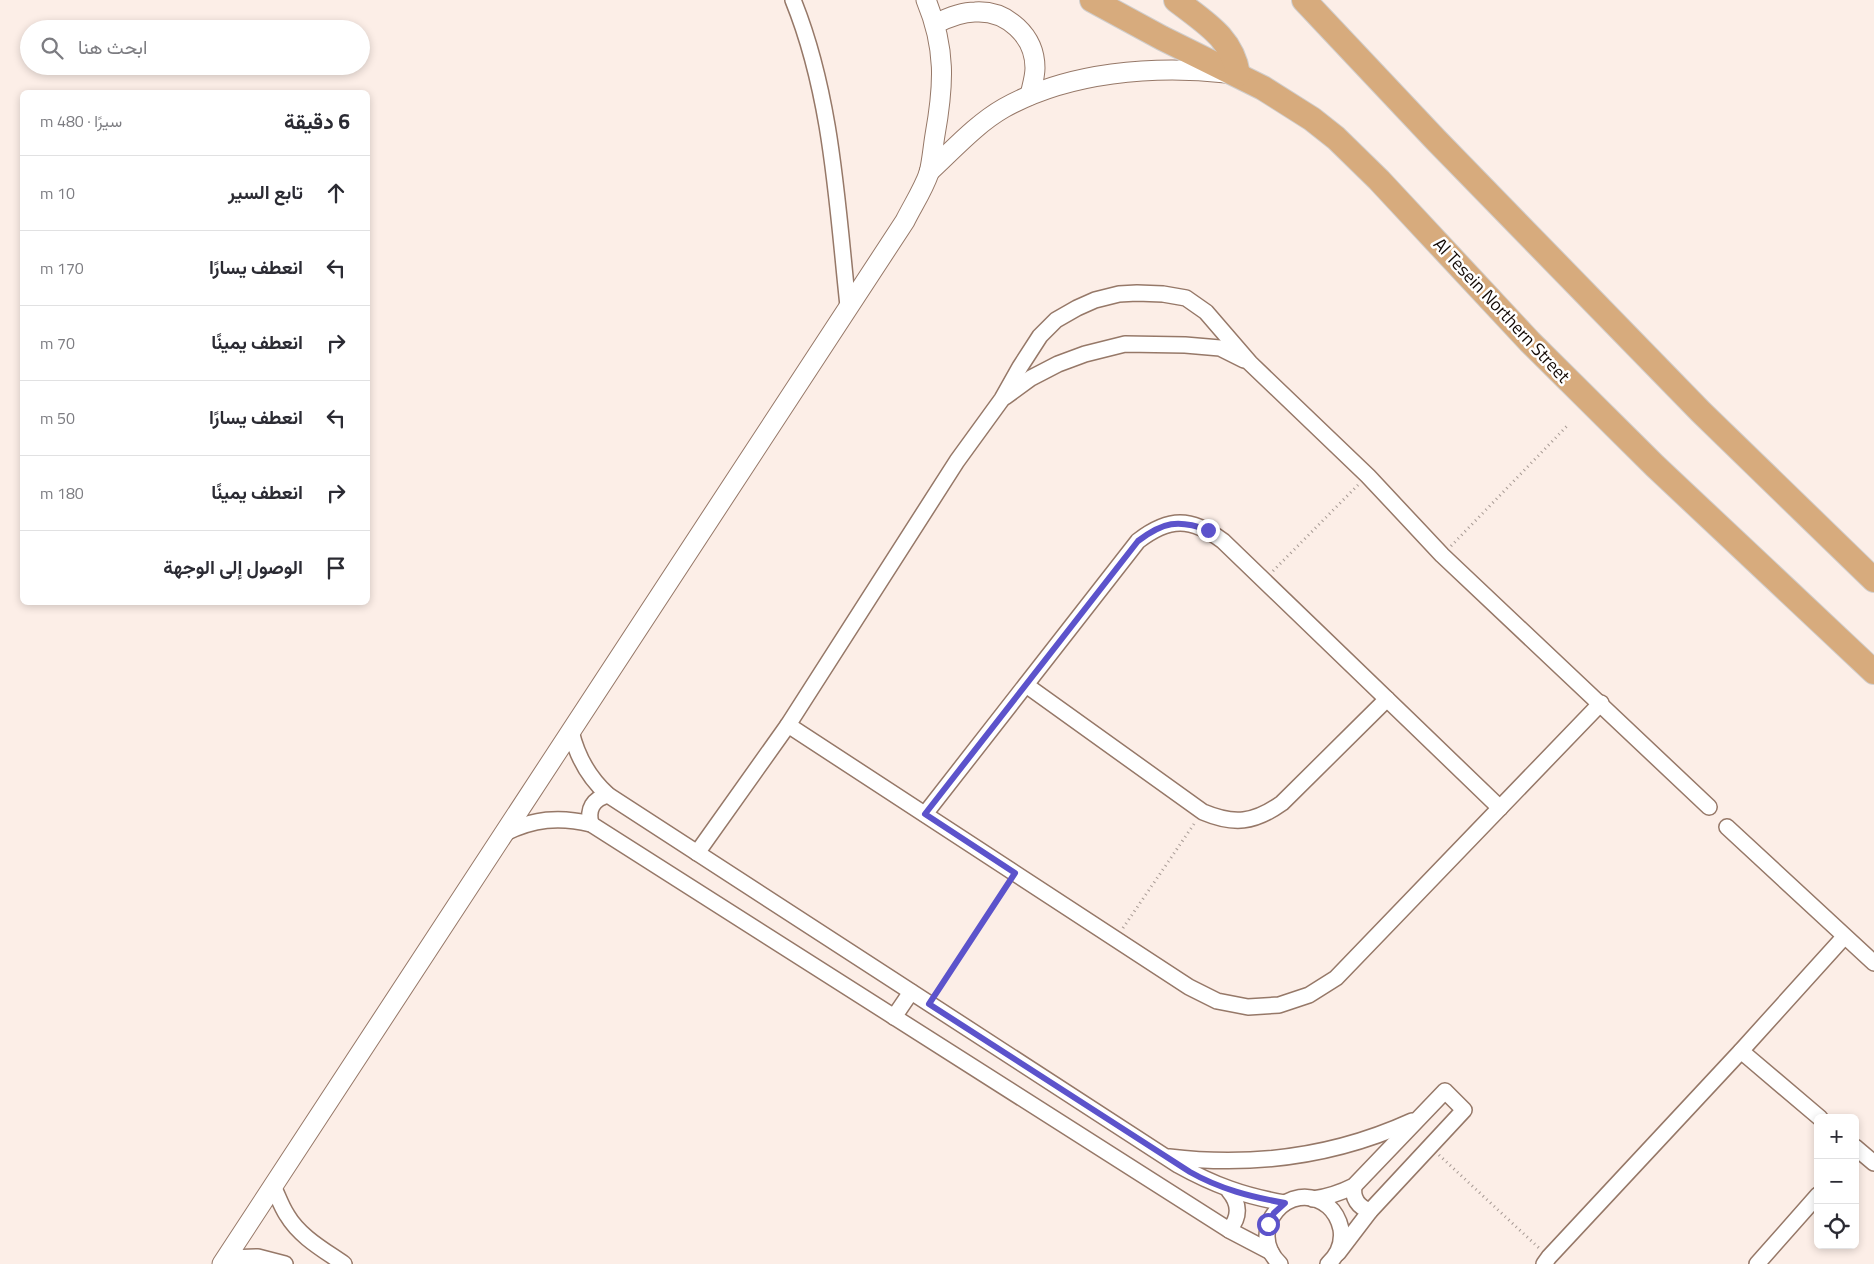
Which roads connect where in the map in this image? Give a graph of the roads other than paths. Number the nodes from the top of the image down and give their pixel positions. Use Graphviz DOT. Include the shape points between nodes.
graph roads {
  1 [pos="793,0"];
  2 [pos="926,0"];
  3 [pos="1092,0"];
  4 [pos="1176,0"];
  5 [pos="1304,0"];
  6 [pos="935,24"];
  7 [pos="1238,74"];
  8 [pos="1030,95"];
  9 [pos="929,172"];
  10 [pos="848,306"];
  11 [pos="1250,363"];
  12 [pos="1002,399"];
  13 [pos="1874,580"];
  14 [pos="1874,672"];
  15 [pos="1026,685"];
  16 [pos="1387,699"];
  17 [pos="1601,703"];
  18 [pos="788,725"];
  19 [pos="572,731"];
  20 [pos="608,795"];
  21 [pos="1709,807"];
  22 [pos="1500,808"];
  23 [pos="925,814"];
  24 [pos="590,824"];
  25 [pos="1727,827"];
  26 [pos="505,833"];
  27 [pos="697,853"];
  28 [pos="1844,937"];
  29 [pos="1874,963"];
  30 [pos="911,992"];
  31 [pos="894,1017"];
  32 [pos="1741,1051"];
  33 [pos="1815,1114"];
  34 [pos="1420,1117"];
  35 [pos="1859,1151"];
  36 [pos="1164,1156"];
  37 [pos="1874,1162"];
  38 [pos="274,1186"];
  39 [pos="1354,1186"];
  40 [pos="1229,1190"];
  41 [pos="1313,1199"];
  42 [pos="1814,1200"];
  43 [pos="1285,1203"];
  44 [pos="1370,1211"];
  45 [pos="1229,1230"];
  46 [pos="1275,1258"];
  47 [pos="1334,1260"];
  48 [pos="1546,1260"];
  49 [pos="224,1261"];
  50 [pos="285,1264"];
  51 [pos="344,1264"];
  52 [pos="1757,1264"];
  1 -- 10 [label="street" via="820,86 834,176"];
  2 -- 6 [label="street"];
  3 -- 7 [label="main road, Al Tesein Northern Street"];
  4 -- 7 [label="main road" via="1220,34 1227,43"];
  5 -- 13 [label="main road" via="1701,412"];
  6 -- 8 [label="street" via="975,12 995,14 1013,24 1027,39 1034,58"];
  6 -- 9 [label="street" via="943,78"];
  7 -- 8 [label="street" via="1203,70 1133,72 1098,77"];
  7 -- 14 [label="main road, Al Tesein Northern Street" via="1312,119 1358,158 1550,363"];
  8 -- 9 [label="street" via="978,127"];
  9 -- 10 [label="street" via="905,221"];
  10 -- 19 [label="street"];
  11 -- 12 [label="street" via="1220,348 1125,344 1058,364 1030,378"];
  11 -- 12 [label="street" via="1206,312 1186,298 1163,294 1119,294 1095,300 1056,320 1040,336"];
  11 -- 17 [label="street" via="1368,476 1442,555"];
  12 -- 18 [label="street" via="957,461"];
  15 -- 16 [label="street" via="1203,812 1235,821 1268,813 1282,803"];
  15 -- 16 [label="street" via="1138,541 1153,530 1171,524 1190,524 1208,530 1223,541"];
  15 -- 23 [label="street"];
  16 -- 22 [label="street"];
  17 -- 21 [label="street"];
  17 -- 22 [label="street"];
  18 -- 23 [label="street"];
  18 -- 27 [label="street"];
  19 -- 20 [label="street" via="582,765"];
  19 -- 26 [label="street"];
  20 -- 24 [label="street" via="592,805"];
  20 -- 27 [label="street"];
  22 -- 23 [label="street" via="1336,978 1309,995 1279,1005 1248,1007 1217,1001 1189,987"];
  24 -- 26 [label="street" via="546,819"];
  24 -- 31 [label="street"];
  25 -- 28 [label="street"];
  26 -- 38 [label="street"];
  27 -- 30 [label="street"];
  28 -- 29 [label="street"];
  28 -- 32 [label="street"];
  30 -- 31 [label="street"];
  30 -- 36 [label="street"];
  31 -- 45 [label="street"];
  32 -- 33 [label="street"];
  32 -- 48 [label="street"];
  34 -- 36 [label="street" via="1355,1143 1295,1156 1243,1161"];
  34 -- 39 [label="street"];
  34 -- 44 [label="street" via="1444,1091 1464,1110"];
  35 -- 37 [label="street"];
  36 -- 40 [label="street"];
  38 -- 49 [label="street"];
  38 -- 51 [label="street" via="294,1225 313,1243"];
  39 -- 41 [label="street" via="1341,1193"];
  39 -- 44 [label="street" via="1356,1202"];
  40 -- 43 [label="street"];
  40 -- 45 [label="street" via="1238,1210"];
  41 -- 43 [label="street" via="1300,1198"];
  41 -- 47 [label="street" via="1332,1210 1342,1230"];
  42 -- 52 [label="street"];
  43 -- 46 [label="street" via="1268,1224 1267,1236"];
  44 -- 47 [label="street"];
  45 -- 46 [label="street"];
  49 -- 50 [label="street" via="258,1256"];
}
